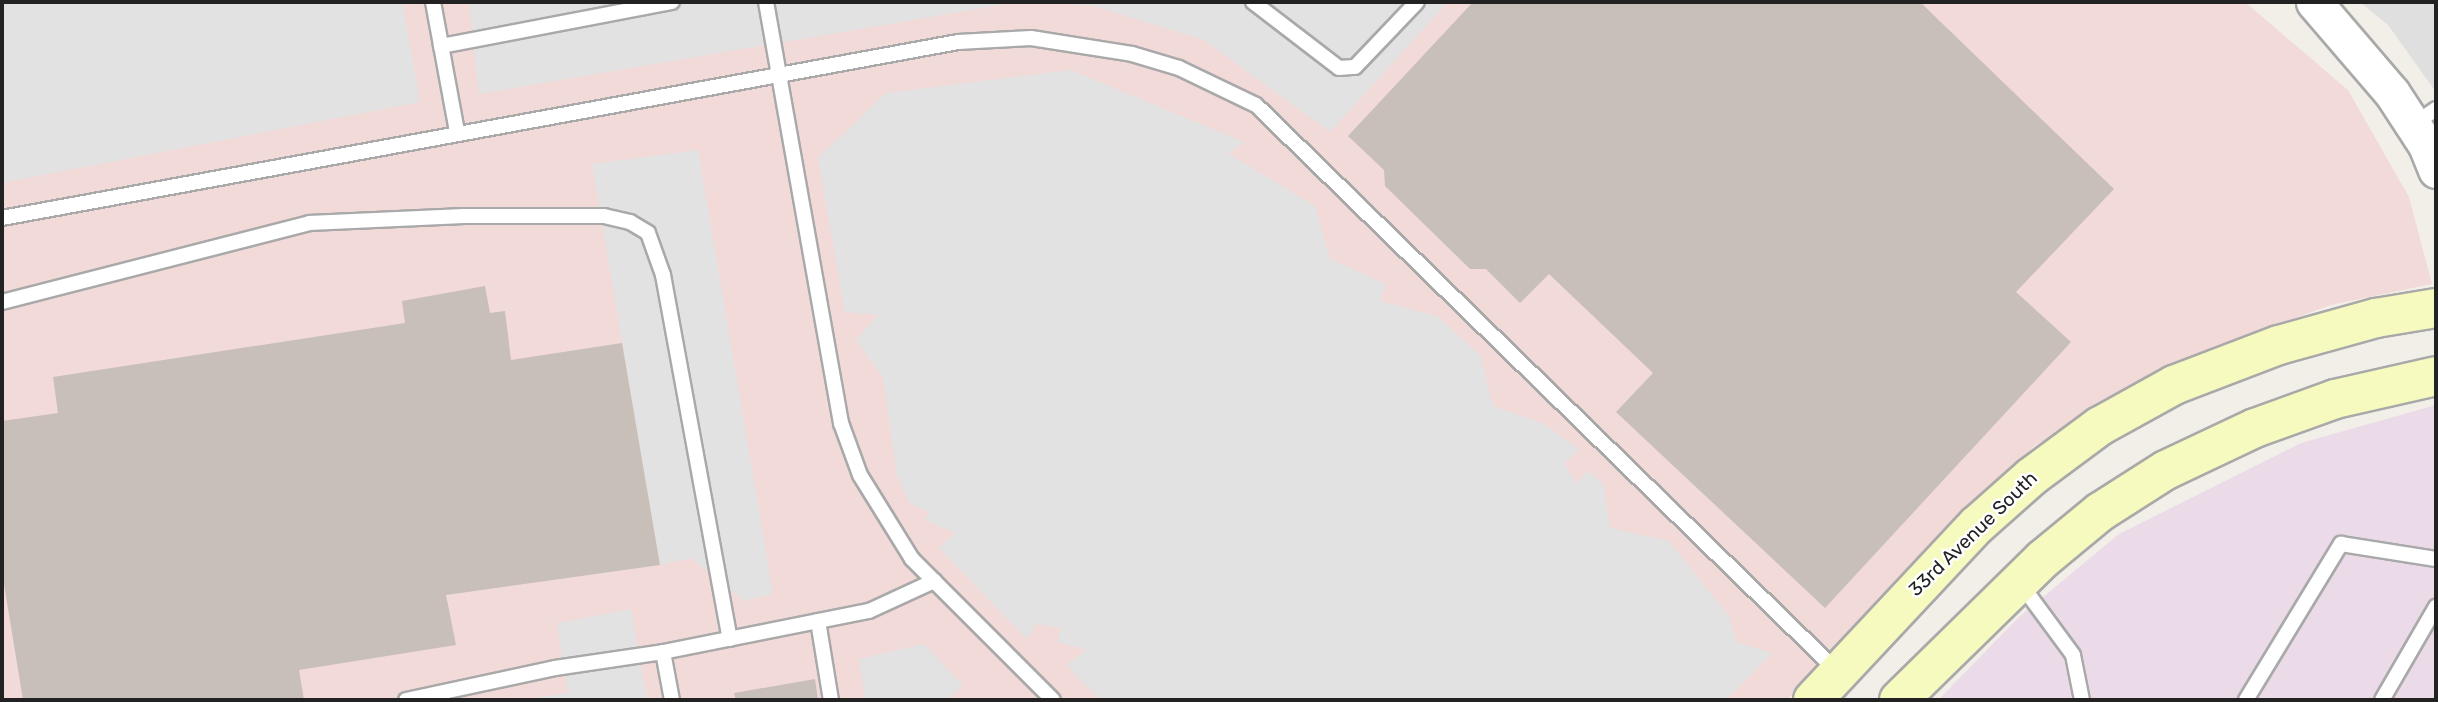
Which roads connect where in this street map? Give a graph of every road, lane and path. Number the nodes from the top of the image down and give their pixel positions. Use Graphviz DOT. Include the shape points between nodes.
graph roads {
  1 [pos="433,2"];
  2 [pos="673,2"];
  3 [pos="766,2"];
  4 [pos="1253,2"];
  5 [pos="1417,2"];
  6 [pos="2314,2"];
  7 [pos="442,46"];
  8 [pos="778,72"];
  9 [pos="2425,117"];
  10 [pos="457,132"];
  11 [pos="2436,170"];
  12 [pos="2,218"];
  13 [pos="2,302"];
  14 [pos="2436,308"];
  15 [pos="2436,376"];
  16 [pos="2436,559"];
  17 [pos="934,581"];
  18 [pos="2018,581"];
  19 [pos="2436,607"];
  20 [pos="818,621"];
  21 [pos="730,639"];
  22 [pos="663,652"];
  23 [pos="1839,673"];
  24 [pos="406,700"];
  25 [pos="671,700"];
  26 [pos="831,700"];
  27 [pos="1053,700"];
  28 [pos="1813,700"];
  29 [pos="1899,700"];
  30 [pos="2082,700"];
  31 [pos="2246,700"];
  32 [pos="2382,700"];
  1 -- 7 [label="lane"];
  2 -- 7 [label="lane"];
  3 -- 8 [label="lane"];
  4 -- 5 [label="lane" via="1339,68 1355,67"];
  6 -- 9 [label="street" via="2384,82"];
  7 -- 10 [label="lane"];
  8 -- 10 [label="lane"];
  8 -- 17 [label="lane" via="848,444 873,500 912,559"];
  8 -- 23 [label="lane" via="958,41 1031,38 1132,54 1179,68 1256,105"];
  9 -- 11 [label="street"];
  10 -- 12 [label="lane"];
  13 -- 21 [label="lane" via="318,222 565,216 630,222 648,233 663,275"];
  14 -- 23 [label="main road, 33rd Avenue South" via="2376,318 2279,345 2174,385 2129,408 2070,446 2002,501 1948,552"];
  15 -- 18 [label="main road" via="2336,398 2196,454 2100,512"];
  16 -- 31 [label="lane" via="2341,544"];
  17 -- 20 [label="lane" via="869,611"];
  17 -- 27 [label="lane"];
  18 -- 29 [label="main road"];
  18 -- 30 [label="lane" via="2073,655"];
  19 -- 32 [label="lane"];
  20 -- 21 [label="lane"];
  20 -- 26 [label="lane"];
  21 -- 22 [label="lane"];
  22 -- 24 [label="lane" via="555,668"];
  22 -- 25 [label="lane"];
  23 -- 28 [label="main road, 33rd Avenue South"];
}
